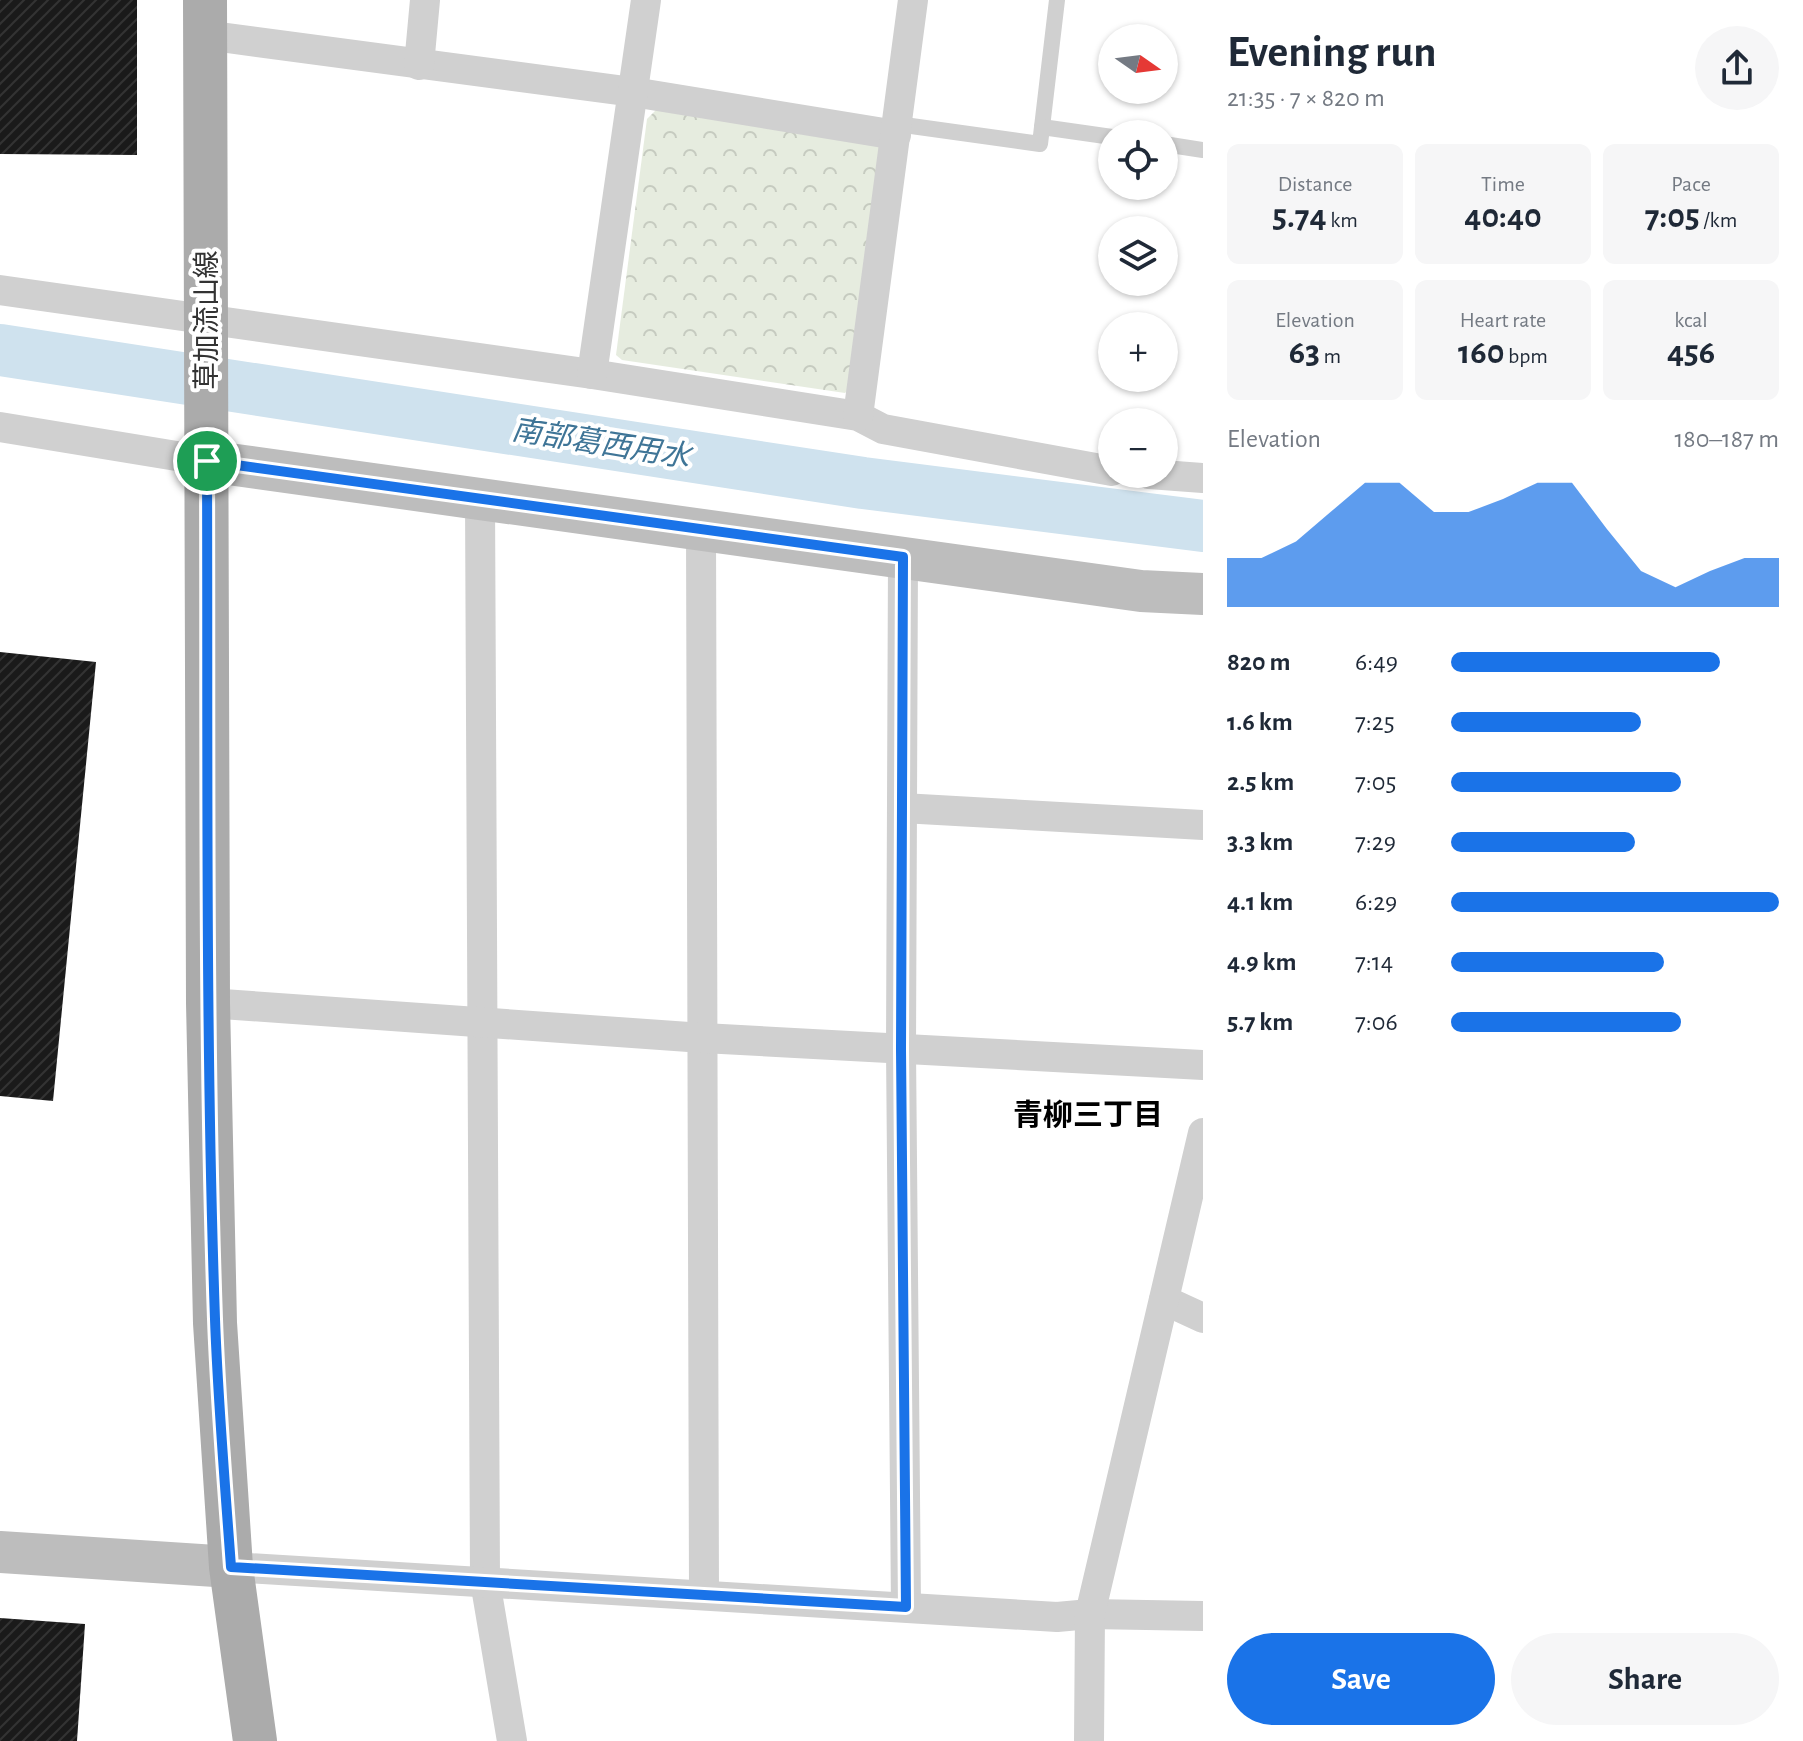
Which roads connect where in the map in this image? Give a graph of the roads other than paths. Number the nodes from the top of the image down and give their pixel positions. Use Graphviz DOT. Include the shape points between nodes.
graph roads {
  1 [pos="425,0"];
  2 [pos="646,0"];
  3 [pos="913,0"];
  4 [pos="1057,0"];
  5 [pos="205,18"];
  6 [pos="419,65"];
  7 [pos="633,92"];
  8 [pos="1042,127"];
  9 [pos="897,129"];
  10 [pos="1098,135"];
  11 [pos="1178,146"];
  12 [pos="1203,150"];
  13 [pos="0,290"];
  14 [pos="206,330"];
  15 [pos="592,374"];
  16 [pos="858,416"];
  17 [pos="0,427"];
  18 [pos="207,452"];
  19 [pos="1098,468"];
  20 [pos="1178,476"];
  21 [pos="1203,478"];
  22 [pos="480,498"];
  23 [pos="701,529"];
  24 [pos="903,557"];
  25 [pos="1203,594"];
  26 [pos="902,808"];
  27 [pos="1203,825"];
  28 [pos="208,1003"];
  29 [pos="483,1022"];
  30 [pos="703,1038"];
  31 [pos="901,1049"];
  32 [pos="1203,1065"];
  33 [pos="1203,1133"];
  34 [pos="1164,1300"];
  35 [pos="1203,1318"];
  36 [pos="0,1552"];
  37 [pos="231,1567"];
  38 [pos="485,1581"];
  39 [pos="704,1595"];
  40 [pos="906,1607"];
  41 [pos="1090,1614"];
  42 [pos="1203,1616"];
  43 [pos="255,1741"];
  44 [pos="512,1741"];
  45 [pos="1089,1741"];
  1 -- 6 [label="street"];
  2 -- 7 [label="street"];
  3 -- 9 [label="street"];
  4 -- 8 [label="lane"];
  5 -- 6 [label="street"];
  5 -- 14 [label="main road, 草加流山線"];
  6 -- 7 [label="street"];
  7 -- 9 [label="street"];
  7 -- 15 [label="street"];
  8 -- 9 [label="lane" via="1040,144"];
  8 -- 10 [label="lane"];
  9 -- 16 [label="street"];
  11 -- 12 [label="lane"];
  13 -- 14 [label="street"];
  14 -- 15 [label="street"];
  14 -- 18 [label="main road, 草加流山線"];
  15 -- 16 [label="street"];
  16 -- 19 [label="street" via="883,429"];
  17 -- 18 [label="street"];
  18 -- 22 [label="street"];
  18 -- 28 [label="main road, 草加流山線"];
  20 -- 21 [label="street"];
  22 -- 23 [label="street"];
  22 -- 29 [label="street"];
  23 -- 24 [label="street"];
  23 -- 30 [label="street"];
  24 -- 25 [label="street" via="1141,591"];
  24 -- 26 [label="street"];
  26 -- 27 [label="street"];
  26 -- 31 [label="street"];
  28 -- 29 [label="street"];
  28 -- 37 [label="main road, 草加流山線" via="215,1323"];
  29 -- 30 [label="street"];
  29 -- 38 [label="street"];
  30 -- 31 [label="street"];
  30 -- 39 [label="street"];
  31 -- 32 [label="street"];
  31 -- 40 [label="street"];
  33 -- 34 [label="street"];
  34 -- 35 [label="street"];
  34 -- 41 [label="street"];
  36 -- 37 [label="street"];
  37 -- 38 [label="street"];
  37 -- 43 [label="main road, 草加流山線"];
  38 -- 39 [label="street"];
  38 -- 44 [label="street"];
  39 -- 40 [label="street"];
  40 -- 41 [label="street" via="1057,1617"];
  41 -- 42 [label="street"];
  41 -- 45 [label="street"];
}
